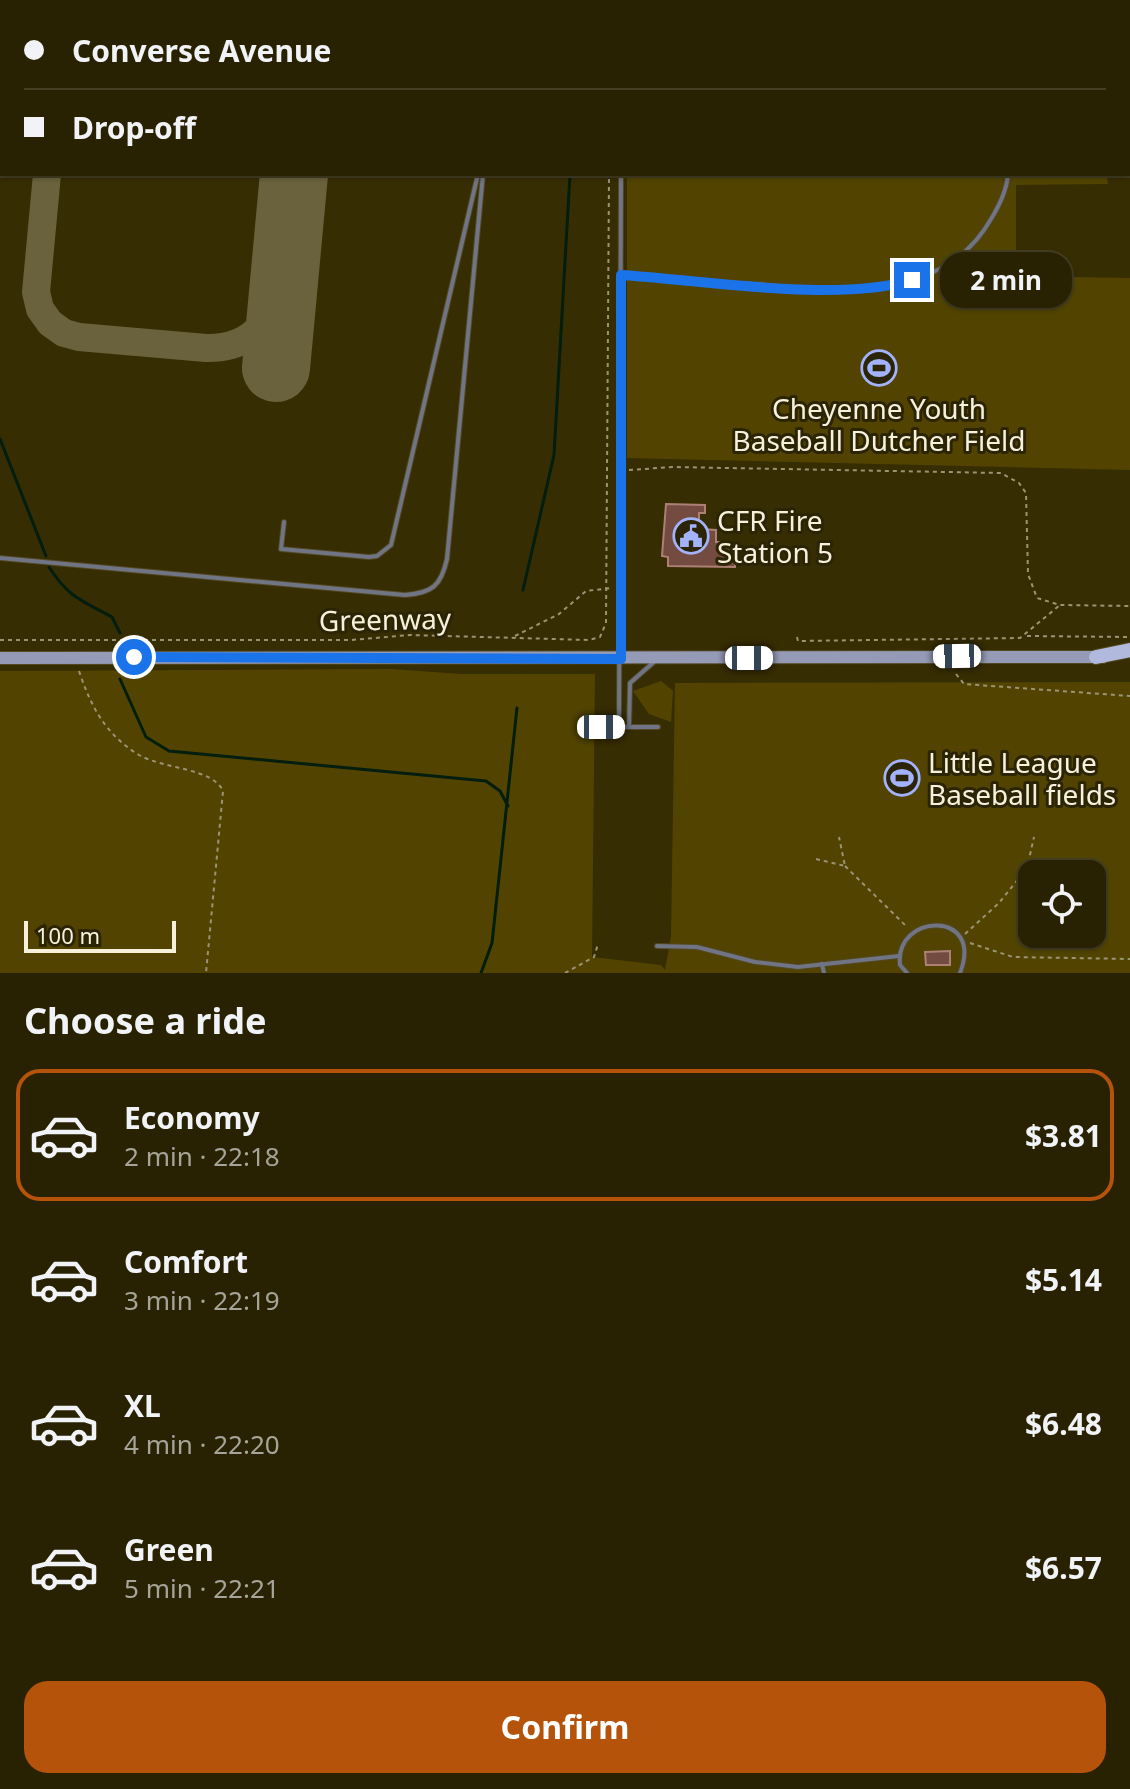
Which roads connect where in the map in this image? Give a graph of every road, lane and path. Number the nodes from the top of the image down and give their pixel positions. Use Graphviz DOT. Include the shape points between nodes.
graph roads {
  1 [pos="481,176"];
  2 [pos="481,176"];
  3 [pos="609,176"];
  4 [pos="621,176"];
  5 [pos="1007,176"];
  6 [pos="621,275"];
  7 [pos="608,470"];
  8 [pos="620,470"];
  9 [pos="284,522"];
  10 [pos="0,558"];
  11 [pos="606,588"];
  12 [pos="620,588"];
  13 [pos="1060,605"];
  14 [pos="1130,606"];
  15 [pos="1025,636"];
  16 [pos="513,637"];
  17 [pos="797,637"];
  18 [pos="1130,637"];
  19 [pos="0,640"];
  20 [pos="1130,650"];
  21 [pos="1096,657"];
  22 [pos="1130,657"];
  23 [pos="0,658"];
  24 [pos="621,659"];
  25 [pos="659,659"];
  26 [pos="79,671"];
  27 [pos="956,674"];
  28 [pos="1130,696"];
  29 [pos="601,727"];
  30 [pos="619,727"];
  31 [pos="629,727"];
  32 [pos="658,727"];
  33 [pos="839,837"];
  34 [pos="1034,837"];
  35 [pos="816,859"];
  36 [pos="1029,860"];
  37 [pos="845,866"];
  38 [pos="1018,879"];
  39 [pos="913,934"];
  40 [pos="962,940"];
  41 [pos="598,944"];
  42 [pos="657,946"];
  43 [pos="899,956"];
  44 [pos="1130,959"];
  45 [pos="822,964"];
  46 [pos="206,973"];
  47 [pos="565,973"];
  48 [pos="824,973"];
  49 [pos="907,973"];
  50 [pos="960,973"];
  1 -- 9 [label="lane" via="391,545 369,557 281,549"];
  2 -- 10 [label="lane" via="447,559 437,587 405,595"];
  3 -- 7 [label="path, Greenway"];
  4 -- 6 [label="lane"];
  5 -- 6 [label="lane" via="981,238 934,274 893,286 823,289"];
  6 -- 8 [label="lane"];
  7 -- 8 [label="path"];
  7 -- 11 [label="path, Greenway"];
  8 -- 12 [label="lane"];
  8 -- 13 [label="path" via="1001,473 1026,493 1032,589 1041,601"];
  11 -- 12 [label="path"];
  11 -- 16 [label="path" via="586,591 559,614"];
  11 -- 16 [label="path, Greenway" via="605,629 597,639"];
  12 -- 24 [label="lane"];
  13 -- 14 [label="path"];
  13 -- 15 [label="path"];
  15 -- 17 [label="path" via="798,641"];
  15 -- 18 [label="path"];
  16 -- 19 [label="path, Greenway"];
  20 -- 21 [label="main road"];
  21 -- 22 [label="main road"];
  21 -- 25 [label="main road"];
  23 -- 24 [label="main road"];
  24 -- 25 [label="main road"];
  24 -- 30 [label="lane"];
  25 -- 31 [label="lane" via="632,679"];
  26 -- 46 [label="path" via="98,718 126,746 161,765 211,776 223,791"];
  27 -- 28 [label="path" via="964,684"];
  29 -- 30 [label="lane"];
  30 -- 31 [label="lane"];
  31 -- 32 [label="lane"];
  33 -- 37 [label="path"];
  34 -- 36 [label="path"];
  35 -- 37 [label="path"];
  37 -- 39 [label="path"];
  38 -- 40 [label="path"];
  39 -- 40 [label="lane" via="933,925 954,930"];
  39 -- 43 [label="lane"];
  40 -- 44 [label="path" via="1013,957"];
  40 -- 50 [label="lane" via="965,958"];
  41 -- 47 [label="path" via="594,957"];
  42 -- 45 [label="lane" via="707,949 776,966"];
  43 -- 45 [label="lane"];
  43 -- 49 [label="lane"];
  45 -- 48 [label="lane"];
}
